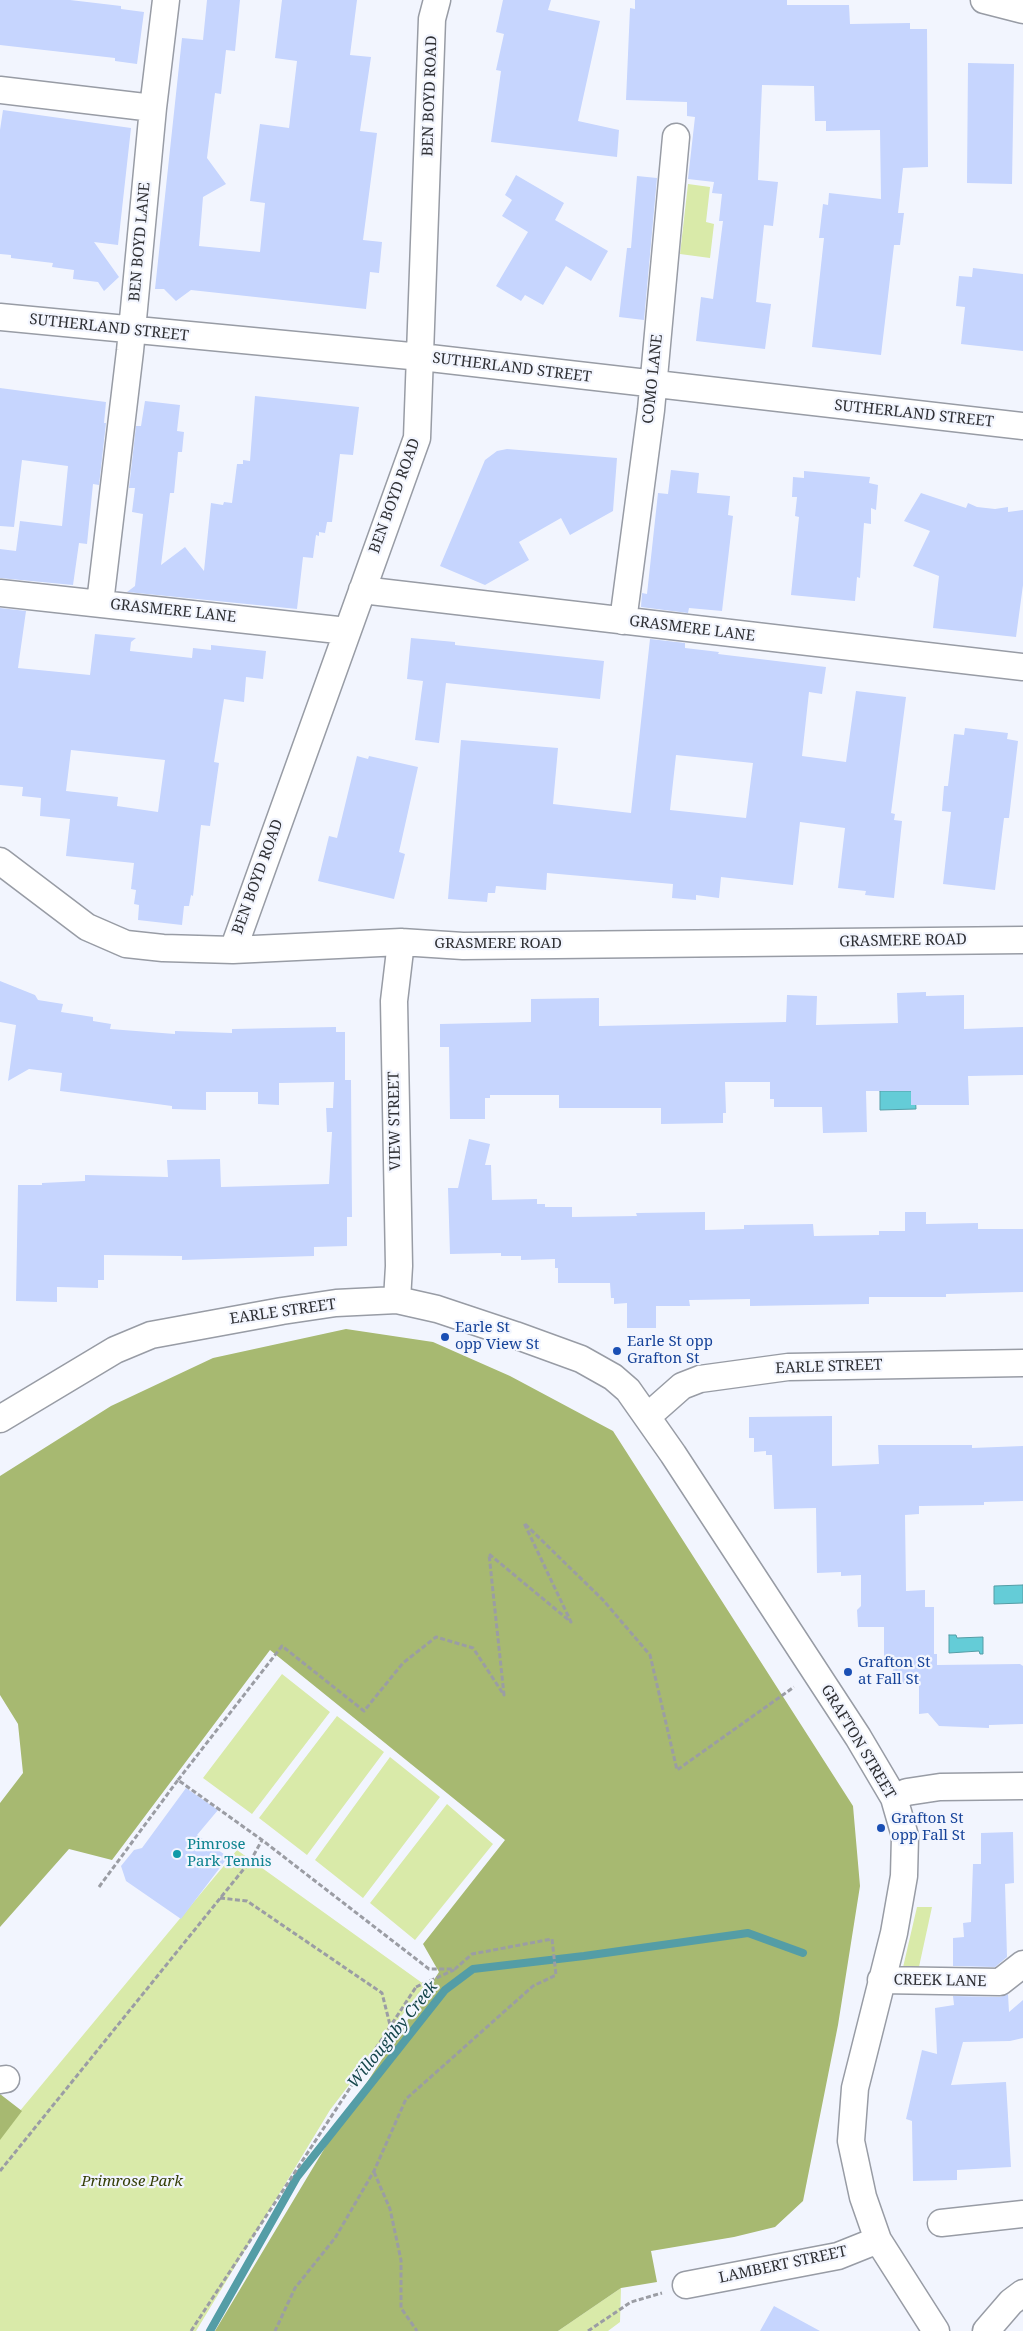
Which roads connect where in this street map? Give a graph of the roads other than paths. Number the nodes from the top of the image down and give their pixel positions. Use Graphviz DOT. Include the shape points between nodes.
graph roads {
  1 [pos="166,0"];
  2 [pos="984,0"];
  3 [pos="432,6"];
  4 [pos="1023,10"];
  5 [pos="0,90"];
  6 [pos="153,108"];
  7 [pos="676,136"];
  8 [pos="0,317"];
  9 [pos="132,331"];
  10 [pos="421,357"];
  11 [pos="653,385"];
  12 [pos="1023,426"];
  13 [pos="362,590"];
  14 [pos="0,593"];
  15 [pos="100,603"];
  16 [pos="623,621"];
  17 [pos="347,631"];
  18 [pos="1023,667"];
  19 [pos="0,861"];
  20 [pos="1023,940"];
  21 [pos="401,942"];
  22 [pos="233,950"];
  23 [pos="397,1300"];
  24 [pos="580,1359"];
  25 [pos="1023,1362"];
  26 [pos="648,1416"];
  27 [pos="0,1419"];
  28 [pos="1023,1786"];
  29 [pos="894,1798"];
  30 [pos="1023,1964"];
  31 [pos="881,1980"];
  32 [pos="1023,2214"];
  33 [pos="941,2223"];
  34 [pos="878,2240"];
  35 [pos="686,2285"];
  36 [pos="1023,2293"];
  37 [pos="936,2331"];
  38 [pos="986,2331"];
  1 -- 6 [label="street, BEN BOYD LANE"];
  2 -- 4 [label="street"];
  3 -- 10 [label="street, BEN BOYD ROAD"];
  5 -- 6 [label="street"];
  6 -- 9 [label="street, BEN BOYD LANE"];
  7 -- 11 [label="street, COMO LANE"];
  8 -- 9 [label="street, SUTHERLAND STREET"];
  9 -- 10 [label="street, SUTHERLAND STREET"];
  9 -- 15 [label="street, BEN BOYD LANE"];
  10 -- 11 [label="street, SUTHERLAND STREET"];
  10 -- 13 [label="street, BEN BOYD ROAD" via="418,438"];
  11 -- 12 [label="street, SUTHERLAND STREET"];
  11 -- 16 [label="street, COMO LANE"];
  13 -- 16 [label="street, GRASMERE LANE"];
  13 -- 17 [label="street, BEN BOYD ROAD"];
  14 -- 15 [label="street, GRASMERE LANE"];
  15 -- 17 [label="street, GRASMERE LANE"];
  16 -- 18 [label="street, GRASMERE LANE"];
  17 -- 22 [label="street, BEN BOYD ROAD"];
  19 -- 22 [label="street, GRASMERE ROAD" via="87,928 126,944"];
  20 -- 21 [label="street, GRASMERE ROAD" via="463,946"];
  21 -- 22 [label="street, GRASMERE ROAD"];
  21 -- 23 [label="street, VIEW STREET" via="394,1002"];
  23 -- 24 [label="street, EARLE STREET" via="515,1334"];
  23 -- 27 [label="street, EARLE STREET" via="282,1310 151,1335 115,1350"];
  24 -- 26 [label="street, GRAFTON STREET" via="613,1377"];
  25 -- 26 [label="street, EARLE STREET" via="788,1367 700,1379 682,1386"];
  26 -- 29 [label="street, GRAFTON STREET" via="863,1745"];
  28 -- 29 [label="street" via="940,1787 907,1792"];
  29 -- 31 [label="street, GRAFTON STREET" via="905,1836 905,1858 900,1901"];
  30 -- 31 [label="street, CREEK LANE" via="1000,1982"];
  31 -- 34 [label="street, GRAFTON STREET" via="855,2088 851,2141 863,2197"];
  32 -- 33 [label="street"];
  34 -- 35 [label="street, LAMBERT STREET" via="838,2256"];
  34 -- 37 [label="street, GRAFTON STREET"];
  36 -- 38 [label="street"];
}
